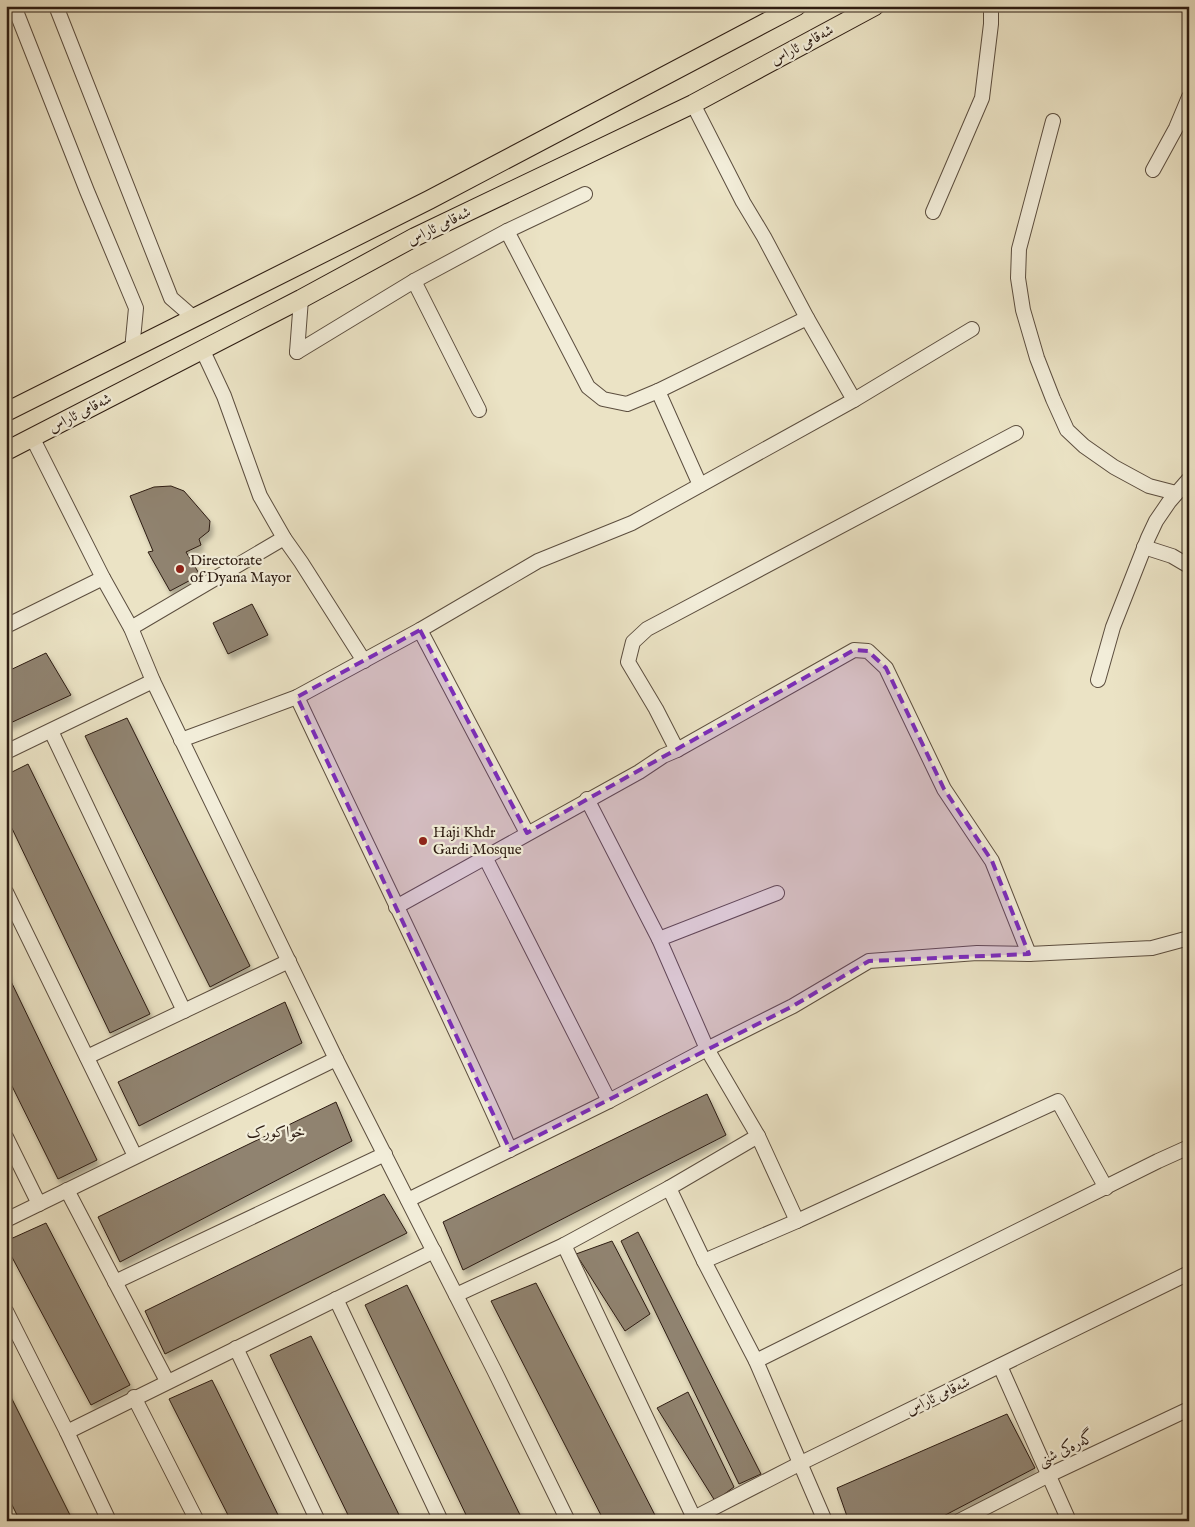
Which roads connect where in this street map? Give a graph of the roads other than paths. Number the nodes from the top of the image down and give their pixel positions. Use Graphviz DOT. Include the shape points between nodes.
graph roads {
  1 [pos="14,6"];
  2 [pos="56,6"];
  3 [pos="797,6"];
  4 [pos="875,6"];
  5 [pos="991,6"];
  6 [pos="1189,97"];
  7 [pos="693,104"];
  8 [pos="1054,121"];
  9 [pos="1153,170"];
  10 [pos="585,194"];
  11 [pos="429,200"];
  12 [pos="933,212"];
  13 [pos="506,231"];
  14 [pos="414,238"];
  15 [pos="414,282"];
  16 [pos="301,299"];
  17 [pos="194,318"];
  18 [pos="807,318"];
  19 [pos="972,329"];
  20 [pos="202,349"];
  21 [pos="132,350"];
  22 [pos="658,391"];
  23 [pos="854,400"];
  24 [pos="479,410"];
  25 [pos="6,412"];
  26 [pos="1016,433"];
  27 [pos="32,437"];
  28 [pos="6,451"];
  29 [pos="1189,479"];
  30 [pos="700,485"];
  31 [pos="1176,494"];
  32 [pos="284,538"];
  33 [pos="1144,548"];
  34 [pos="1189,566"];
  35 [pos="103,578"];
  36 [pos="6,626"];
  37 [pos="131,628"];
  38 [pos="420,630"];
  39 [pos="364,661"];
  40 [pos="1098,680"];
  41 [pos="153,681"];
  42 [pos="297,696"];
  43 [pos="51,731"];
  44 [pos="181,740"];
  45 [pos="677,750"];
  46 [pos="6,752"];
  47 [pos="587,799"];
  48 [pos="527,833"];
  49 [pos="485,857"];
  50 [pos="6,892"];
  51 [pos="777,893"];
  52 [pos="396,907"];
  53 [pos="1189,938"];
  54 [pos="659,939"];
  55 [pos="1029,954"];
  56 [pos="289,961"];
  57 [pos="184,1011"];
  58 [pos="707,1049"];
  59 [pos="86,1057"];
  60 [pos="336,1059"];
  61 [pos="609,1101"];
  62 [pos="758,1136"];
  63 [pos="6,1137"];
  64 [pos="1189,1147"];
  65 [pos="510,1150"];
  66 [pos="384,1154"];
  67 [pos="135,1156"];
  68 [pos="669,1188"];
  69 [pos="1106,1188"];
  70 [pos="68,1190"];
  71 [pos="408,1200"];
  72 [pos="40,1204"];
  73 [pos="6,1220"];
  74 [pos="797,1221"];
  75 [pos="564,1245"];
  76 [pos="434,1251"];
  77 [pos="704,1261"];
  78 [pos="1189,1273"];
  79 [pos="116,1282"];
  80 [pos="456,1295"];
  81 [pos="336,1299"];
  82 [pos="6,1311"];
  83 [pos="236,1348"];
  84 [pos="756,1361"];
  85 [pos="1000,1366"];
  86 [pos="166,1382"];
  87 [pos="134,1397"];
  88 [pos="1189,1409"];
  89 [pos="67,1432"];
  90 [pos="801,1462"];
  91 [pos="1049,1475"];
  92 [pos="692,1519"];
  93 [pos="108,1521"];
  94 [pos="197,1521"];
  95 [pos="318,1521"];
  96 [pos="441,1521"];
  97 [pos="568,1521"];
  98 [pos="825,1521"];
  99 [pos="959,1521"];
  100 [pos="1069,1521"];
  1 -- 21 [label="street" via="136,308"];
  2 -- 17 [label="street" via="171,298"];
  3 -- 11 [label="main road, شەقامی ئاراس"];
  4 -- 7 [label="main road, شەقامی ئاراس"];
  5 -- 12 [label="street" via="982,98"];
  6 -- 9 [label="street"];
  7 -- 14 [label="main road, شەقامی ئاراس"];
  7 -- 18 [label="street"];
  8 -- 31 [label="street" via="1019,249 1018,278 1023,310 1038,358 1067,430 1114,467 1149,486"];
  10 -- 13 [label="street"];
  11 -- 14 [label="main road" via="432,206 428,221"];
  11 -- 17 [label="main road, شەقامی ئاراس"];
  13 -- 15 [label="street"];
  13 -- 22 [label="street" via="588,387 603,399 627,404"];
  14 -- 16 [label="main road, شەقامی ئاراس"];
  15 -- 16 [label="street" via="297,352"];
  15 -- 24 [label="street"];
  16 -- 20 [label="main road, شەقامی ئاراس"];
  17 -- 21 [label="main road, شەقامی ئاراس"];
  18 -- 22 [label="street"];
  18 -- 23 [label="street"];
  19 -- 23 [label="street"];
  20 -- 27 [label="main road, شەقامی ئاراس"];
  20 -- 32 [label="street" via="224,396 260,496"];
  21 -- 25 [label="main road, شەقامی ئاراس"];
  22 -- 30 [label="street"];
  23 -- 30 [label="street"];
  26 -- 45 [label="street" via="647,629 633,642 628,662"];
  27 -- 28 [label="main road, شەقامی ئاراس"];
  27 -- 35 [label="street"];
  29 -- 31 [label="street"];
  30 -- 38 [label="street" via="632,523 538,561"];
  31 -- 33 [label="street" via="1156,521"];
  32 -- 37 [label="street"];
  32 -- 39 [label="street"];
  33 -- 34 [label="street" via="1172,556"];
  33 -- 40 [label="street" via="1113,628"];
  35 -- 36 [label="street"];
  35 -- 37 [label="street"];
  37 -- 41 [label="street"];
  38 -- 39 [label="street"];
  38 -- 48 [label="street"];
  39 -- 42 [label="street"];
  41 -- 43 [label="street"];
  41 -- 44 [label="street"];
  42 -- 44 [label="street"];
  42 -- 52 [label="street"];
  43 -- 46 [label="street"];
  43 -- 57 [label="street"];
  44 -- 56 [label="street"];
  45 -- 47 [label="street"];
  45 -- 55 [label="street" via="854,650 868,651 886,668 944,790 992,861"];
  47 -- 48 [label="street"];
  47 -- 54 [label="street"];
  48 -- 49 [label="street"];
  49 -- 52 [label="street"];
  49 -- 61 [label="street"];
  50 -- 59 [label="street"];
  51 -- 54 [label="street"];
  52 -- 65 [label="street"];
  53 -- 55 [label="street" via="1152,948"];
  54 -- 58 [label="street"];
  55 -- 58 [label="street" via="977,953 869,961 793,1006"];
  56 -- 57 [label="street"];
  56 -- 60 [label="street"];
  57 -- 59 [label="street"];
  58 -- 61 [label="street"];
  58 -- 62 [label="street"];
  59 -- 67 [label="street"];
  60 -- 66 [label="street"];
  60 -- 67 [label="street"];
  61 -- 65 [label="street"];
  62 -- 68 [label="street"];
  62 -- 74 [label="street"];
  63 -- 72 [label="street"];
  64 -- 69 [label="street"];
  65 -- 71 [label="street"];
  66 -- 71 [label="street"];
  66 -- 79 [label="street"];
  67 -- 70 [label="street"];
  68 -- 75 [label="street"];
  68 -- 77 [label="street"];
  69 -- 74 [label="street" via="1058,1101"];
  69 -- 84 [label="street"];
  70 -- 72 [label="street"];
  70 -- 79 [label="street"];
  71 -- 76 [label="street"];
  72 -- 73 [label="street"];
  74 -- 77 [label="street"];
  75 -- 80 [label="street"];
  75 -- 92 [label="street"];
  76 -- 80 [label="street"];
  76 -- 81 [label="street"];
  77 -- 84 [label="street"];
  78 -- 85 [label="street, شەقامی ئاراس"];
  79 -- 86 [label="street"];
  80 -- 97 [label="street"];
  81 -- 83 [label="street"];
  81 -- 96 [label="street"];
  82 -- 89 [label="street"];
  83 -- 86 [label="street"];
  83 -- 95 [label="street"];
  84 -- 90 [label="street"];
  85 -- 90 [label="street, شەقامی ئاراس"];
  85 -- 91 [label="street"];
  86 -- 87 [label="street"];
  87 -- 89 [label="street"];
  87 -- 94 [label="street"];
  88 -- 91 [label="street, گەرەکی شنی"];
  89 -- 93 [label="street"];
  90 -- 92 [label="street, شەقامی ئاراس"];
  90 -- 98 [label="street"];
  91 -- 99 [label="street, گەرەکی شنی"];
  91 -- 100 [label="street"];
}
